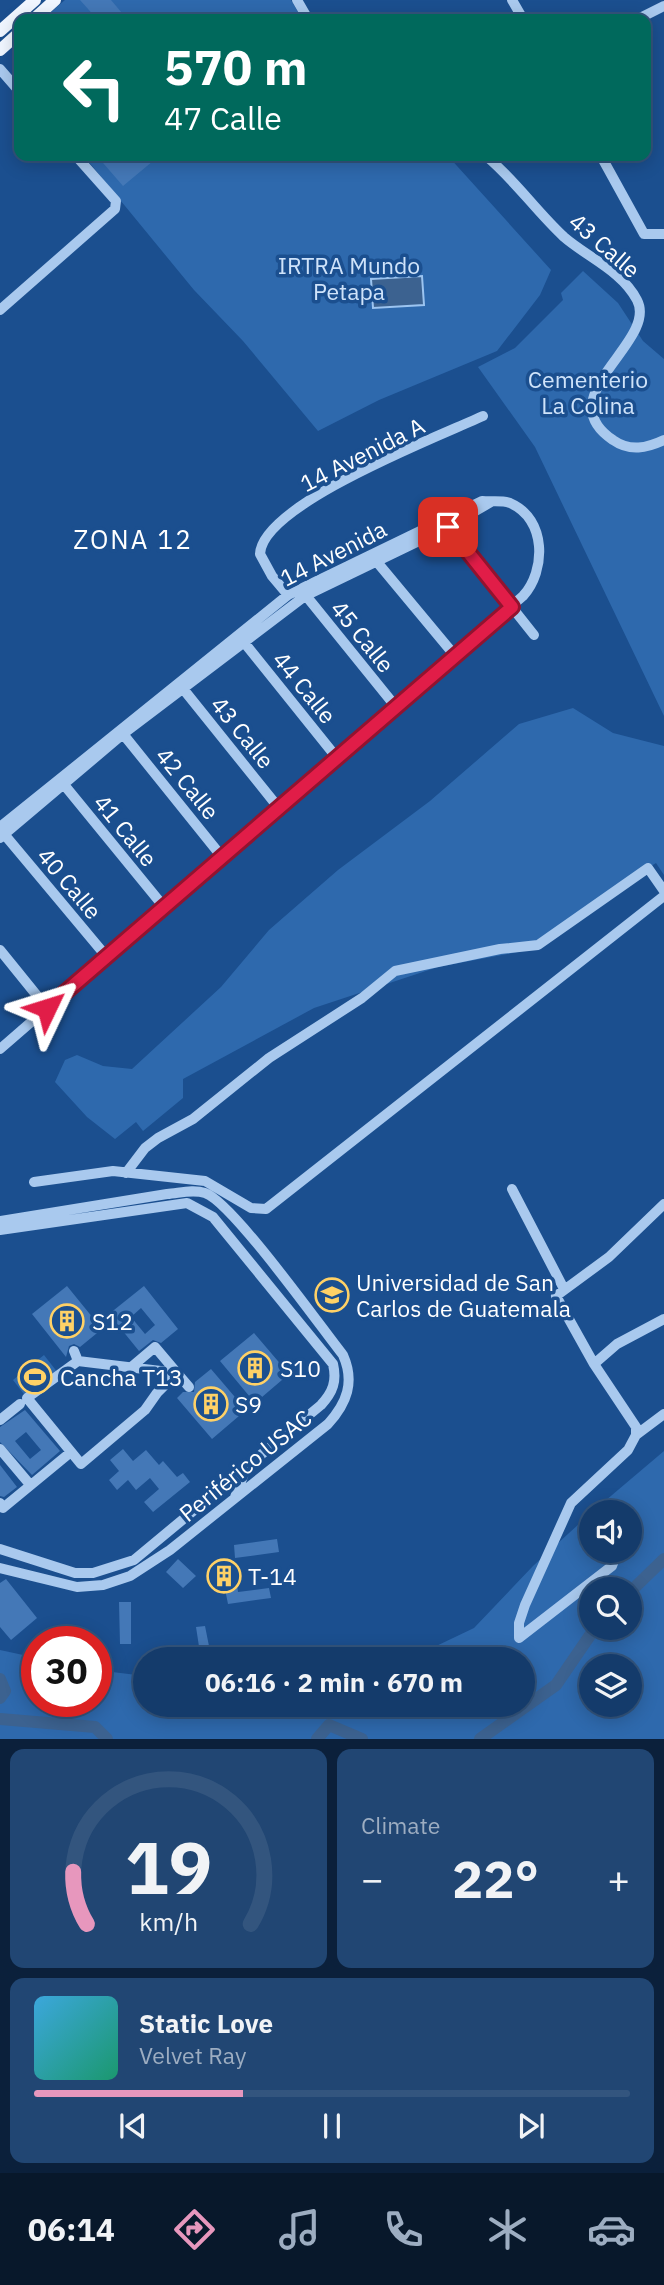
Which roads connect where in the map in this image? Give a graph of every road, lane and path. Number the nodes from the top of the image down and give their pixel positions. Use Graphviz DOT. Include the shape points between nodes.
graph roads {
  1 [pos="35,0"];
  2 [pos="55,0"];
  3 [pos="664,6"];
  4 [pos="19,14"];
  5 [pos="40,14"];
  6 [pos="648,14"];
  7 [pos="14,19"];
  8 [pos="0,31"];
  9 [pos="14,37"];
  10 [pos="0,50"];
  11 [pos="0,69"];
  12 [pos="14,86"];
  13 [pos="80,161"];
  14 [pos="491,161"];
  15 [pos="604,161"];
  16 [pos="664,234"];
  17 [pos="0,310"];
  18 [pos="484,416"];
  19 [pos="664,440"];
  20 [pos="445,523"];
  21 [pos="377,562"];
  22 [pos="303,592"];
  23 [pos="288,595"];
  24 [pos="512,607"];
  25 [pos="534,635"];
  26 [pos="243,641"];
  27 [pos="456,657"];
  28 [pos="180,685"];
  29 [pos="396,708"];
  30 [pos="123,734"];
  31 [pos="337,758"];
  32 [pos="61,782"];
  33 [pos="278,807"];
  34 [pos="1,833"];
  35 [pos="222,857"];
  36 [pos="664,891"];
  37 [pos="664,896"];
  38 [pos="164,907"];
  39 [pos="0,950"];
  40 [pos="106,956"];
  41 [pos="47,1008"];
  42 [pos="0,1049"];
  43 [pos="126,1173"];
  44 [pos="34,1182"];
  45 [pos="512,1189"];
  46 [pos="664,1204"];
  47 [pos="213,1217"];
  48 [pos="0,1220"];
  49 [pos="0,1230"];
  50 [pos="251,1239"];
  51 [pos="279,1274"];
  52 [pos="564,1289"];
  53 [pos="287,1308"];
  54 [pos="664,1319"];
  55 [pos="594,1364"];
  56 [pos="130,1369"];
  57 [pos="177,1373"];
  58 [pos="190,1387"];
  59 [pos="20,1404"];
  60 [pos="664,1414"];
  61 [pos="0,1420"];
  62 [pos="636,1435"];
  63 [pos="0,1449"];
  64 [pos="71,1452"];
  65 [pos="46,1465"];
  66 [pos="248,1465"];
  67 [pos="26,1481"];
  68 [pos="235,1498"];
  69 [pos="0,1502"];
  70 [pos="0,1549"];
  71 [pos="170,1550"];
  72 [pos="142,1554"];
  73 [pos="613,1563"];
  74 [pos="0,1568"];
  1 -- 4 [label="main road"];
  2 -- 5 [label="main road"];
  3 -- 6 [label="street"];
  7 -- 8 [label="main road"];
  9 -- 10 [label="main road"];
  11 -- 12 [label="street"];
  13 -- 17 [label="street" via="117,205"];
  14 -- 19 [label="street, 43 Calle" via="565,238 624,282 637,299 637,324 602,378 592,410 600,427 617,443 636,448"];
  15 -- 16 [label="street" via="643,234"];
  18 -- 23 [label="street, 14 Avenida A" via="336,484 295,510 265,537 262,560"];
  20 -- 21 [label="street, 14 Avenida"];
  20 -- 22 [label="street, 14 Avenida"];
  20 -- 24 [label="street"];
  20 -- 24 [label="street, 14 Avenida" via="482,501 508,502 522,512 536,536 540,565 531,587"];
  21 -- 22 [label="street, 14 Avenida"];
  21 -- 27 [label="street"];
  22 -- 23 [label="street, 14 Avenida"];
  22 -- 26 [label="street, 14 Avenida"];
  22 -- 29 [label="street, 45 Calle"];
  23 -- 28 [label="street, 14 Avenida"];
  24 -- 25 [label="street"];
  24 -- 27 [label="street"];
  26 -- 28 [label="street, 14 Avenida"];
  26 -- 31 [label="street, 44 Calle"];
  27 -- 29 [label="street"];
  28 -- 30 [label="street, 14 Avenida"];
  28 -- 32 [label="street, 14 Avenida"];
  28 -- 33 [label="street, 43 Calle"];
  29 -- 31 [label="street"];
  30 -- 32 [label="street, 14 Avenida"];
  30 -- 35 [label="street, 42 Calle"];
  31 -- 33 [label="street"];
  32 -- 34 [label="street, 14 Avenida"];
  32 -- 38 [label="street, 41 Calle"];
  33 -- 35 [label="street"];
  34 -- 40 [label="street, 40 Calle"];
  35 -- 38 [label="street"];
  36 -- 43 [label="street" via="648,868 538,945 395,971 269,1058 193,1119 158,1138"];
  37 -- 43 [label="street" via="266,1209 251,1208 205,1181"];
  38 -- 40 [label="street"];
  39 -- 41 [label="street"];
  40 -- 41 [label="street"];
  41 -- 42 [label="street"];
  43 -- 44 [label="street"];
  45 -- 52 [label="street"];
  46 -- 52 [label="street" via="609,1256"];
  47 -- 49 [label="street, Periférico USAC" via="187,1203"];
  47 -- 50 [label="street"];
  47 -- 53 [label="street, Periférico USAC"];
  48 -- 50 [label="street, Periférico USAC" via="194,1191 215,1198"];
  50 -- 51 [label="street, Periférico USAC"];
  51 -- 53 [label="street"];
  51 -- 68 [label="street, Periférico USAC" via="342,1355 349,1376 347,1396 328,1424"];
  52 -- 55 [label="street" via="556,1296"];
  53 -- 66 [label="street, Periférico USAC" via="333,1364 334,1387 321,1405"];
  54 -- 55 [label="street" via="617,1344"];
  55 -- 62 [label="street" via="636,1427"];
  56 -- 57 [label="street"];
  56 -- 57 [label="street" via="155,1347"];
  56 -- 64 [label="street" via="76,1356 27,1398"];
  57 -- 58 [label="street"];
  57 -- 64 [label="street" via="145,1410 81,1464"];
  59 -- 61 [label="street"];
  60 -- 62 [label="street"];
  62 -- 73 [label="street" via="628,1450 571,1503 525,1605 519,1638 578,1596"];
  63 -- 67 [label="street"];
  64 -- 69 [label="street" via="3,1508"];
  65 -- 67 [label="street"];
  66 -- 68 [label="street"];
  66 -- 72 [label="street, Periférico USAC"];
  67 -- 69 [label="street"];
  68 -- 71 [label="street, Periférico USAC"];
  70 -- 72 [label="street, Periférico USAC" via="75,1573 112,1568"];
  71 -- 72 [label="street"];
  71 -- 74 [label="street, Periférico USAC" via="130,1576 91,1587 64,1586"];
}
